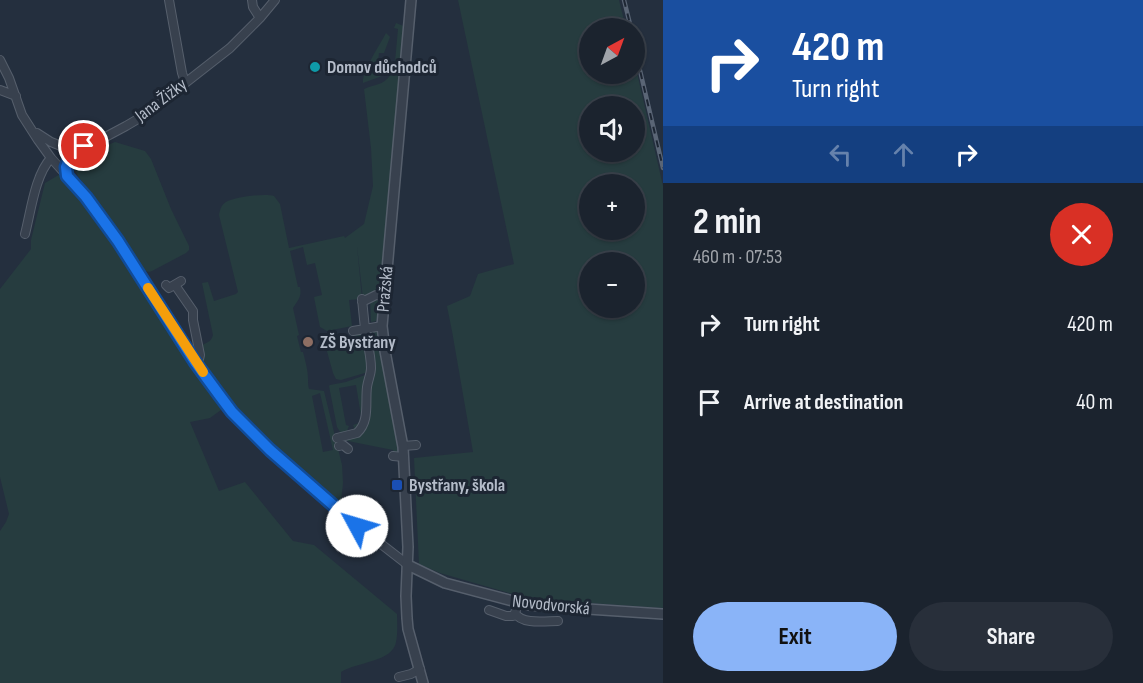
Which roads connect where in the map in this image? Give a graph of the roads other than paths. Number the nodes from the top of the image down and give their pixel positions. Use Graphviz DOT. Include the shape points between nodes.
graph roads {
  1 [pos="169,0"];
  2 [pos="252,0"];
  3 [pos="275,0"];
  4 [pos="411,0"];
  5 [pos="260,18"];
  6 [pos="0,60"];
  7 [pos="185,82"];
  8 [pos="0,90"];
  9 [pos="15,96"];
  10 [pos="29,126"];
  11 [pos="73,148"];
  12 [pos="51,158"];
  13 [pos="67,176"];
  14 [pos="25,234"];
  15 [pos="174,284"];
  16 [pos="384,296"];
  17 [pos="382,326"];
  18 [pos="365,329"];
  19 [pos="353,331"];
  20 [pos="195,362"];
  21 [pos="352,425"];
  22 [pos="341,440"];
  23 [pos="416,445"];
  24 [pos="403,446"];
  25 [pos="348,449"];
  26 [pos="393,456"];
  27 [pos="404,457"];
  28 [pos="408,566"];
  29 [pos="516,602"];
  30 [pos="489,610"];
  31 [pos="515,613"];
  32 [pos="663,614"];
  33 [pos="558,621"];
  34 [pos="420,669"];
  35 [pos="399,677"];
  36 [pos="423,683"];
  1 -- 7 [label="street"];
  2 -- 5 [label="street"];
  3 -- 5 [label="street, Jana Žižky"];
  4 -- 16 [label="street, Pražská"];
  5 -- 7 [label="street, Jana Žižky" via="230,48"];
  6 -- 9 [label="street"];
  7 -- 11 [label="street, Jana Žižky" via="143,116 96,142"];
  8 -- 9 [label="street"];
  9 -- 10 [label="street"];
  10 -- 11 [label="street" via="51,142"];
  10 -- 12 [label="street"];
  11 -- 13 [label="street"];
  12 -- 13 [label="street"];
  12 -- 14 [label="street" via="38,182"];
  13 -- 20 [label="street" via="118,241"];
  15 -- 20 [label="street" via="193,311 200,355"];
  16 -- 17 [label="street, Pražská"];
  16 -- 18 [label="street" via="362,300"];
  17 -- 18 [label="street"];
  17 -- 24 [label="street, Pražská"];
  18 -- 19 [label="street"];
  18 -- 22 [label="street" via="371,366 364,423 357,433"];
  20 -- 28 [label="street" via="232,412 270,450"];
  21 -- 22 [label="street"];
  22 -- 25 [label="street"];
  23 -- 24 [label="street"];
  24 -- 27 [label="street, Pražská"];
  26 -- 27 [label="street"];
  27 -- 28 [label="street, Pražská"];
  28 -- 29 [label="street, Novodvorská" via="445,583"];
  28 -- 34 [label="street, Pražská" via="407,618"];
  29 -- 31 [label="street"];
  29 -- 32 [label="street, Novodvorská"];
  30 -- 31 [label="street" via="510,616"];
  31 -- 33 [label="street" via="524,620"];
  34 -- 35 [label="street"];
  34 -- 36 [label="street, Pražská"];
}
